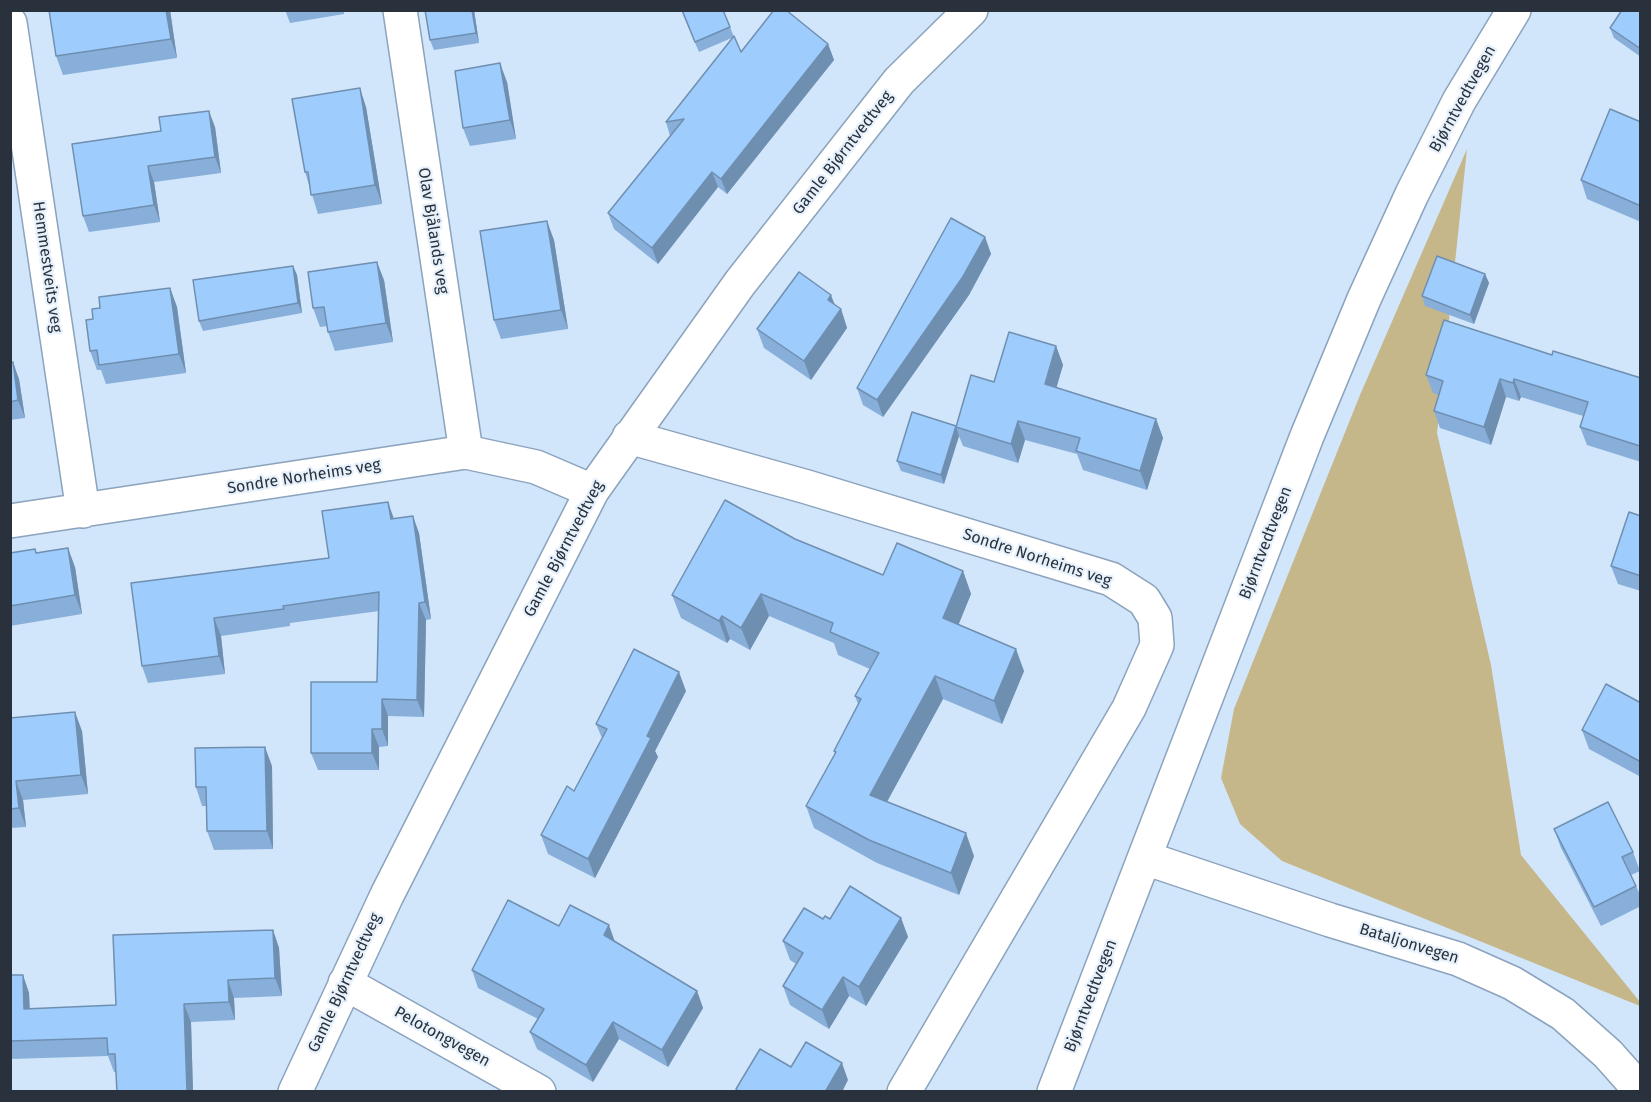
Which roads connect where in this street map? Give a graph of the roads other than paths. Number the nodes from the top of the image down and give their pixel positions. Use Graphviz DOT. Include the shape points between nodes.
graph roads {
  1 [pos="400,10"];
  2 [pos="971,10"];
  3 [pos="1514,10"];
  4 [pos="10,23"];
  5 [pos="629,437"];
  6 [pos="466,452"];
  7 [pos="592,491"];
  8 [pos="83,511"];
  9 [pos="10,521"];
  10 [pos="1145,858"];
  11 [pos="345,983"];
  12 [pos="1641,1090"];
  13 [pos="295,1092"];
  14 [pos="539,1092"];
  15 [pos="904,1092"];
  16 [pos="1054,1092"];
  1 -- 6 [label="street, Olav Bjålands veg"];
  2 -- 5 [label="street, Gamle Bjørntvedtveg" via="899,81 740,283"];
  3 -- 10 [label="street, Bjørntvedtvegen" via="1459,101 1364,299 1307,436"];
  4 -- 8 [label="street, Hemmestveits veg"];
  5 -- 7 [label="street, Gamle Bjørntvedtveg"];
  5 -- 15 [label="street, Sondre Norheims veg" via="1112,579 1144,600 1155,618 1157,645 1129,708"];
  6 -- 7 [label="street, Sondre Norheims veg" via="536,467"];
  6 -- 8 [label="street, Sondre Norheims veg"];
  7 -- 11 [label="street, Gamle Bjørntvedtveg"];
  8 -- 9 [label="street, Sondre Norheims veg"];
  10 -- 12 [label="street, Bataljonvegen" via="1458,959 1512,983 1563,1014"];
  10 -- 16 [label="street, Bjørntvedtvegen"];
  11 -- 13 [label="street, Gamle Bjørntvedtveg"];
  11 -- 14 [label="street, Pelotongvegen"];
}
